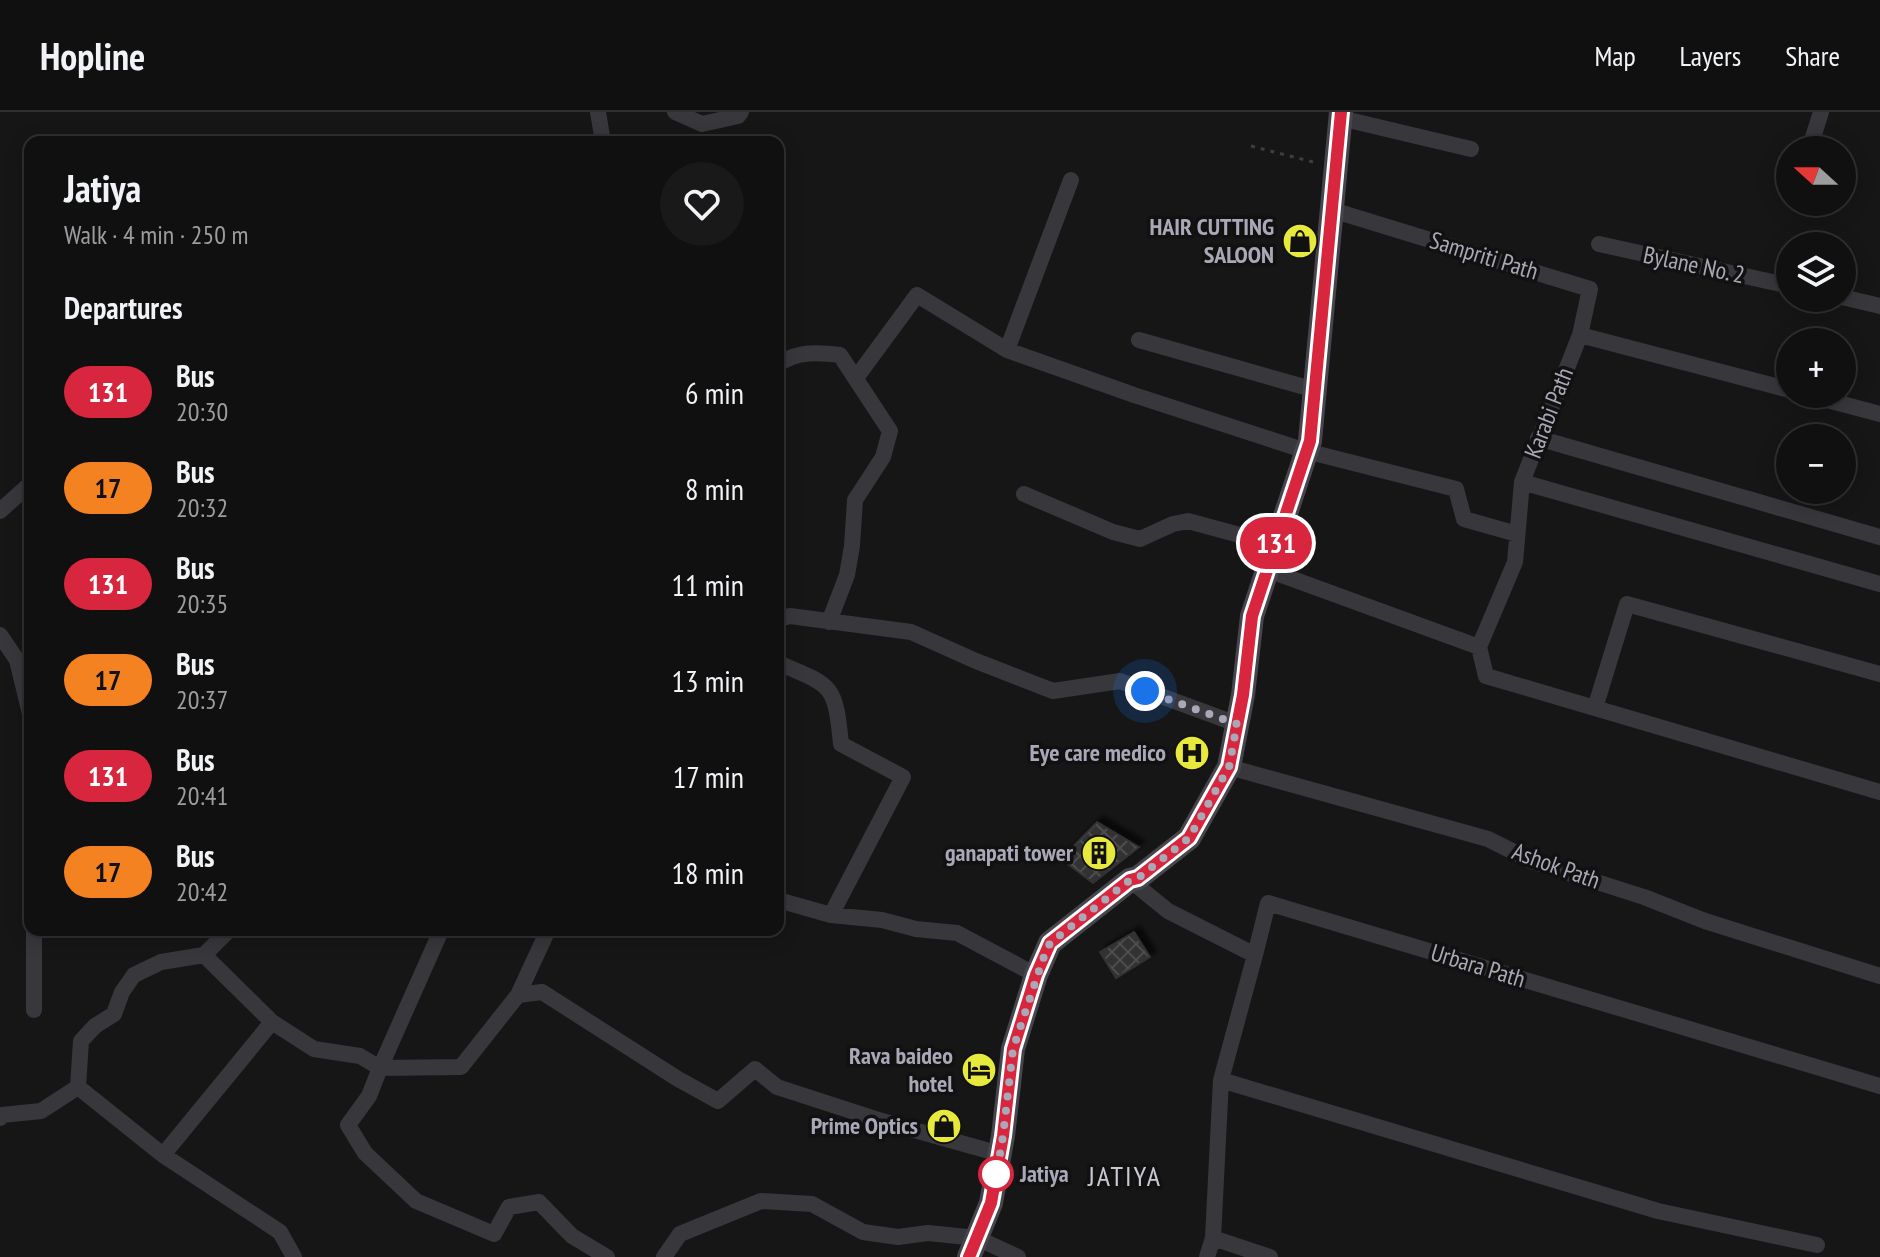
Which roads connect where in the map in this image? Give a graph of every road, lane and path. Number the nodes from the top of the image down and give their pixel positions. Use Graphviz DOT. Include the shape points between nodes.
graph roads {
  1 [pos="598,112"];
  2 [pos="675,112"];
  3 [pos="741,112"];
  4 [pos="1821,112"];
  5 [pos="1340,115"];
  6 [pos="602,136"];
  7 [pos="1813,136"];
  8 [pos="1251,146"];
  9 [pos="1471,149"];
  10 [pos="1317,164"];
  11 [pos="1071,180"];
  12 [pos="1332,210"];
  13 [pos="1599,244"];
  14 [pos="1776,283"];
  15 [pos="1856,300"];
  16 [pos="1880,306"];
  17 [pos="1580,335"];
  18 [pos="1139,340"];
  19 [pos="1007,350"];
  20 [pos="784,360"];
  21 [pos="856,378"];
  22 [pos="1776,386"];
  23 [pos="1315,390"];
  24 [pos="1856,408"];
  25 [pos="1880,414"];
  26 [pos="1538,438"];
  27 [pos="1306,451"];
  28 [pos="1522,482"];
  29 [pos="24,489"];
  30 [pos="1024,494"];
  31 [pos="0,511"];
  32 [pos="1517,534"];
  33 [pos="1880,537"];
  34 [pos="1276,545"];
  35 [pos="1268,570"];
  36 [pos="1880,584"];
  37 [pos="784,618"];
  38 [pos="829,622"];
  39 [pos="0,635"];
  40 [pos="1479,647"];
  41 [pos="784,666"];
  42 [pos="1880,674"];
  43 [pos="24,689"];
  44 [pos="1595,708"];
  45 [pos="1237,724"];
  46 [pos="1229,767"];
  47 [pos="1880,792"];
  48 [pos="1130,880"];
  49 [pos="784,902"];
  50 [pos="831,915"];
  51 [pos="34,936"];
  52 [pos="223,936"];
  53 [pos="439,936"];
  54 [pos="545,936"];
  55 [pos="204,955"];
  56 [pos="1255,955"];
  57 [pos="1036,975"];
  58 [pos="1880,976"];
  59 [pos="518,995"];
  60 [pos="34,1010"];
  61 [pos="272,1022"];
  62 [pos="380,1068"];
  63 [pos="1221,1080"];
  64 [pos="1880,1086"];
  65 [pos="78,1087"];
  66 [pos="0,1118"];
  67 [pos="1000,1154"];
  68 [pos="163,1155"];
  69 [pos="1213,1238"];
  70 [pos="1817,1245"];
  71 [pos="973,1248"];
  72 [pos="294,1257"];
  73 [pos="607,1257"];
  74 [pos="664,1257"];
  75 [pos="1018,1257"];
  76 [pos="1207,1257"];
  77 [pos="1270,1257"];
  1 -- 6 [label="street"];
  2 -- 3 [label="street" via="702,124"];
  4 -- 7 [label="street"];
  5 -- 9 [label="street"];
  5 -- 12 [label="main road"];
  8 -- 10 [label="path"];
  11 -- 19 [label="street"];
  12 -- 17 [label="street, Sampriti Path" via="1590,289"];
  12 -- 23 [label="main road"];
  13 -- 14 [label="street, Bylane No. 2"];
  15 -- 16 [label="street"];
  17 -- 22 [label="street"];
  17 -- 26 [label="street, Karabi Path"];
  18 -- 23 [label="street"];
  19 -- 21 [label="street" via="917,295"];
  19 -- 27 [label="street"];
  20 -- 21 [label="street" via="816,351 840,355"];
  21 -- 38 [label="street" via="890,431 883,457 855,500 847,575"];
  23 -- 27 [label="main road"];
  24 -- 25 [label="street"];
  26 -- 28 [label="street, Karabi Path"];
  26 -- 33 [label="street"];
  27 -- 32 [label="street" via="1456,489 1464,519"];
  27 -- 34 [label="main road"];
  28 -- 32 [label="street"];
  28 -- 36 [label="street, Karabi Path"];
  29 -- 31 [label="street"];
  30 -- 34 [label="street" via="1140,539 1188,521"];
  32 -- 40 [label="street" via="1515,562"];
  34 -- 35 [label="main road"];
  35 -- 40 [label="street"];
  35 -- 45 [label="main road" via="1252,616"];
  37 -- 38 [label="street"];
  38 -- 45 [label="street" via="911,632 1053,691 1120,681"];
  39 -- 43 [label="street" via="17,660"];
  40 -- 44 [label="street" via="1486,676"];
  41 -- 50 [label="street" via="821,681 837,702 841,744 903,777"];
  42 -- 44 [label="street" via="1627,604"];
  44 -- 47 [label="street"];
  45 -- 46 [label="main road"];
  46 -- 48 [label="main road" via="1189,838"];
  46 -- 58 [label="street, Ashok Path" via="1488,839 1534,862"];
  48 -- 56 [label="street" via="1168,911"];
  48 -- 57 [label="main road" via="1050,943"];
  49 -- 50 [label="street"];
  50 -- 57 [label="street" via="957,933"];
  51 -- 60 [label="street"];
  52 -- 55 [label="street"];
  53 -- 62 [label="street"];
  54 -- 59 [label="street"];
  55 -- 61 [label="street"];
  55 -- 65 [label="street" via="161,962 134,975 114,1014 81,1041"];
  56 -- 63 [label="street"];
  56 -- 64 [label="street, Urbara Path" via="1268,903"];
  57 -- 67 [label="main road" via="1013,1049"];
  59 -- 62 [label="street" via="461,1067"];
  59 -- 67 [label="street" via="542,992 718,1101 755,1069 777,1087"];
  61 -- 62 [label="street" via="314,1049 360,1056"];
  61 -- 68 [label="street"];
  62 -- 73 [label="street" via="369,1096 348,1125 365,1153 416,1201 494,1234 509,1207 539,1202 572,1236"];
  63 -- 69 [label="street"];
  63 -- 70 [label="street" via="1658,1211"];
  65 -- 66 [label="street" via="41,1111"];
  65 -- 68 [label="street"];
  67 -- 71 [label="main road" via="991,1203"];
  68 -- 72 [label="street" via="280,1232"];
  69 -- 76 [label="street"];
  69 -- 77 [label="street"];
  71 -- 74 [label="street" via="928,1233 898,1237 863,1232 812,1204 761,1201 680,1234"];
  71 -- 75 [label="street"];
}
